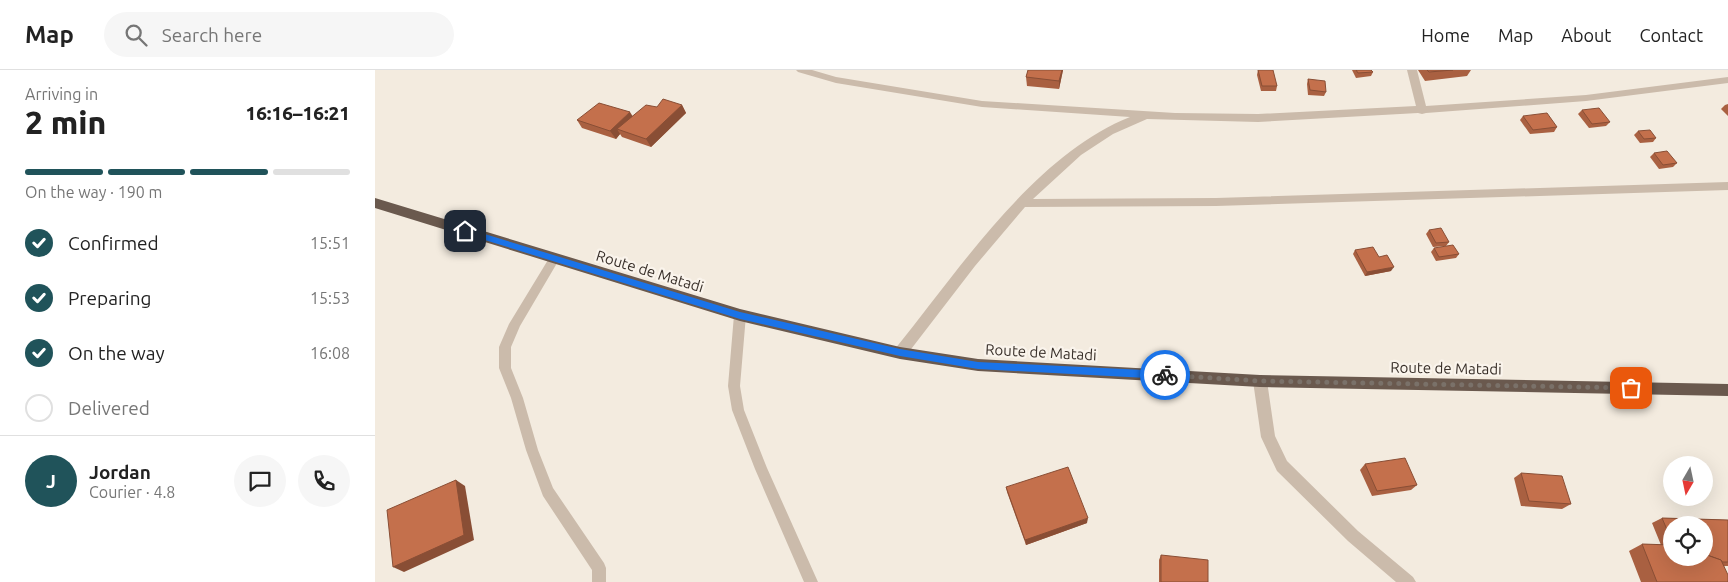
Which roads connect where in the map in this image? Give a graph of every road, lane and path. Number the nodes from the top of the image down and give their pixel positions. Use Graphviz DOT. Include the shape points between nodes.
graph roads {
  1 [pos="801,70"];
  2 [pos="1412,70"];
  3 [pos="1728,80"];
  4 [pos="1422,111"];
  5 [pos="1146,114"];
  6 [pos="1728,186"];
  7 [pos="375,203"];
  8 [pos="1022,203"];
  9 [pos="555,258"];
  10 [pos="740,315"];
  11 [pos="900,353"];
  12 [pos="1260,381"];
  13 [pos="1728,390"];
  14 [pos="599,582"];
  15 [pos="811,582"];
  16 [pos="1408,582"];
  1 -- 5 [label="street" via="836,80 981,104"];
  2 -- 4 [label="street"];
  3 -- 4 [label="street" via="1586,98"];
  4 -- 5 [label="street" via="1259,118"];
  5 -- 8 [label="street" via="1096,140"];
  6 -- 8 [label="street" via="1198,202"];
  7 -- 9 [label="highway, Route de Matadi"];
  8 -- 11 [label="street"];
  9 -- 10 [label="highway, Route de Matadi"];
  9 -- 14 [label="lane" via="515,324 505,347 505,368 548,492 599,568"];
  10 -- 11 [label="highway, Route de Matadi"];
  10 -- 15 [label="lane" via="734,386 738,410"];
  11 -- 12 [label="highway, Route de Matadi" via="978,365"];
  12 -- 13 [label="highway, Route de Matadi"];
  12 -- 16 [label="street" via="1268,437 1282,466 1353,536"];
}
